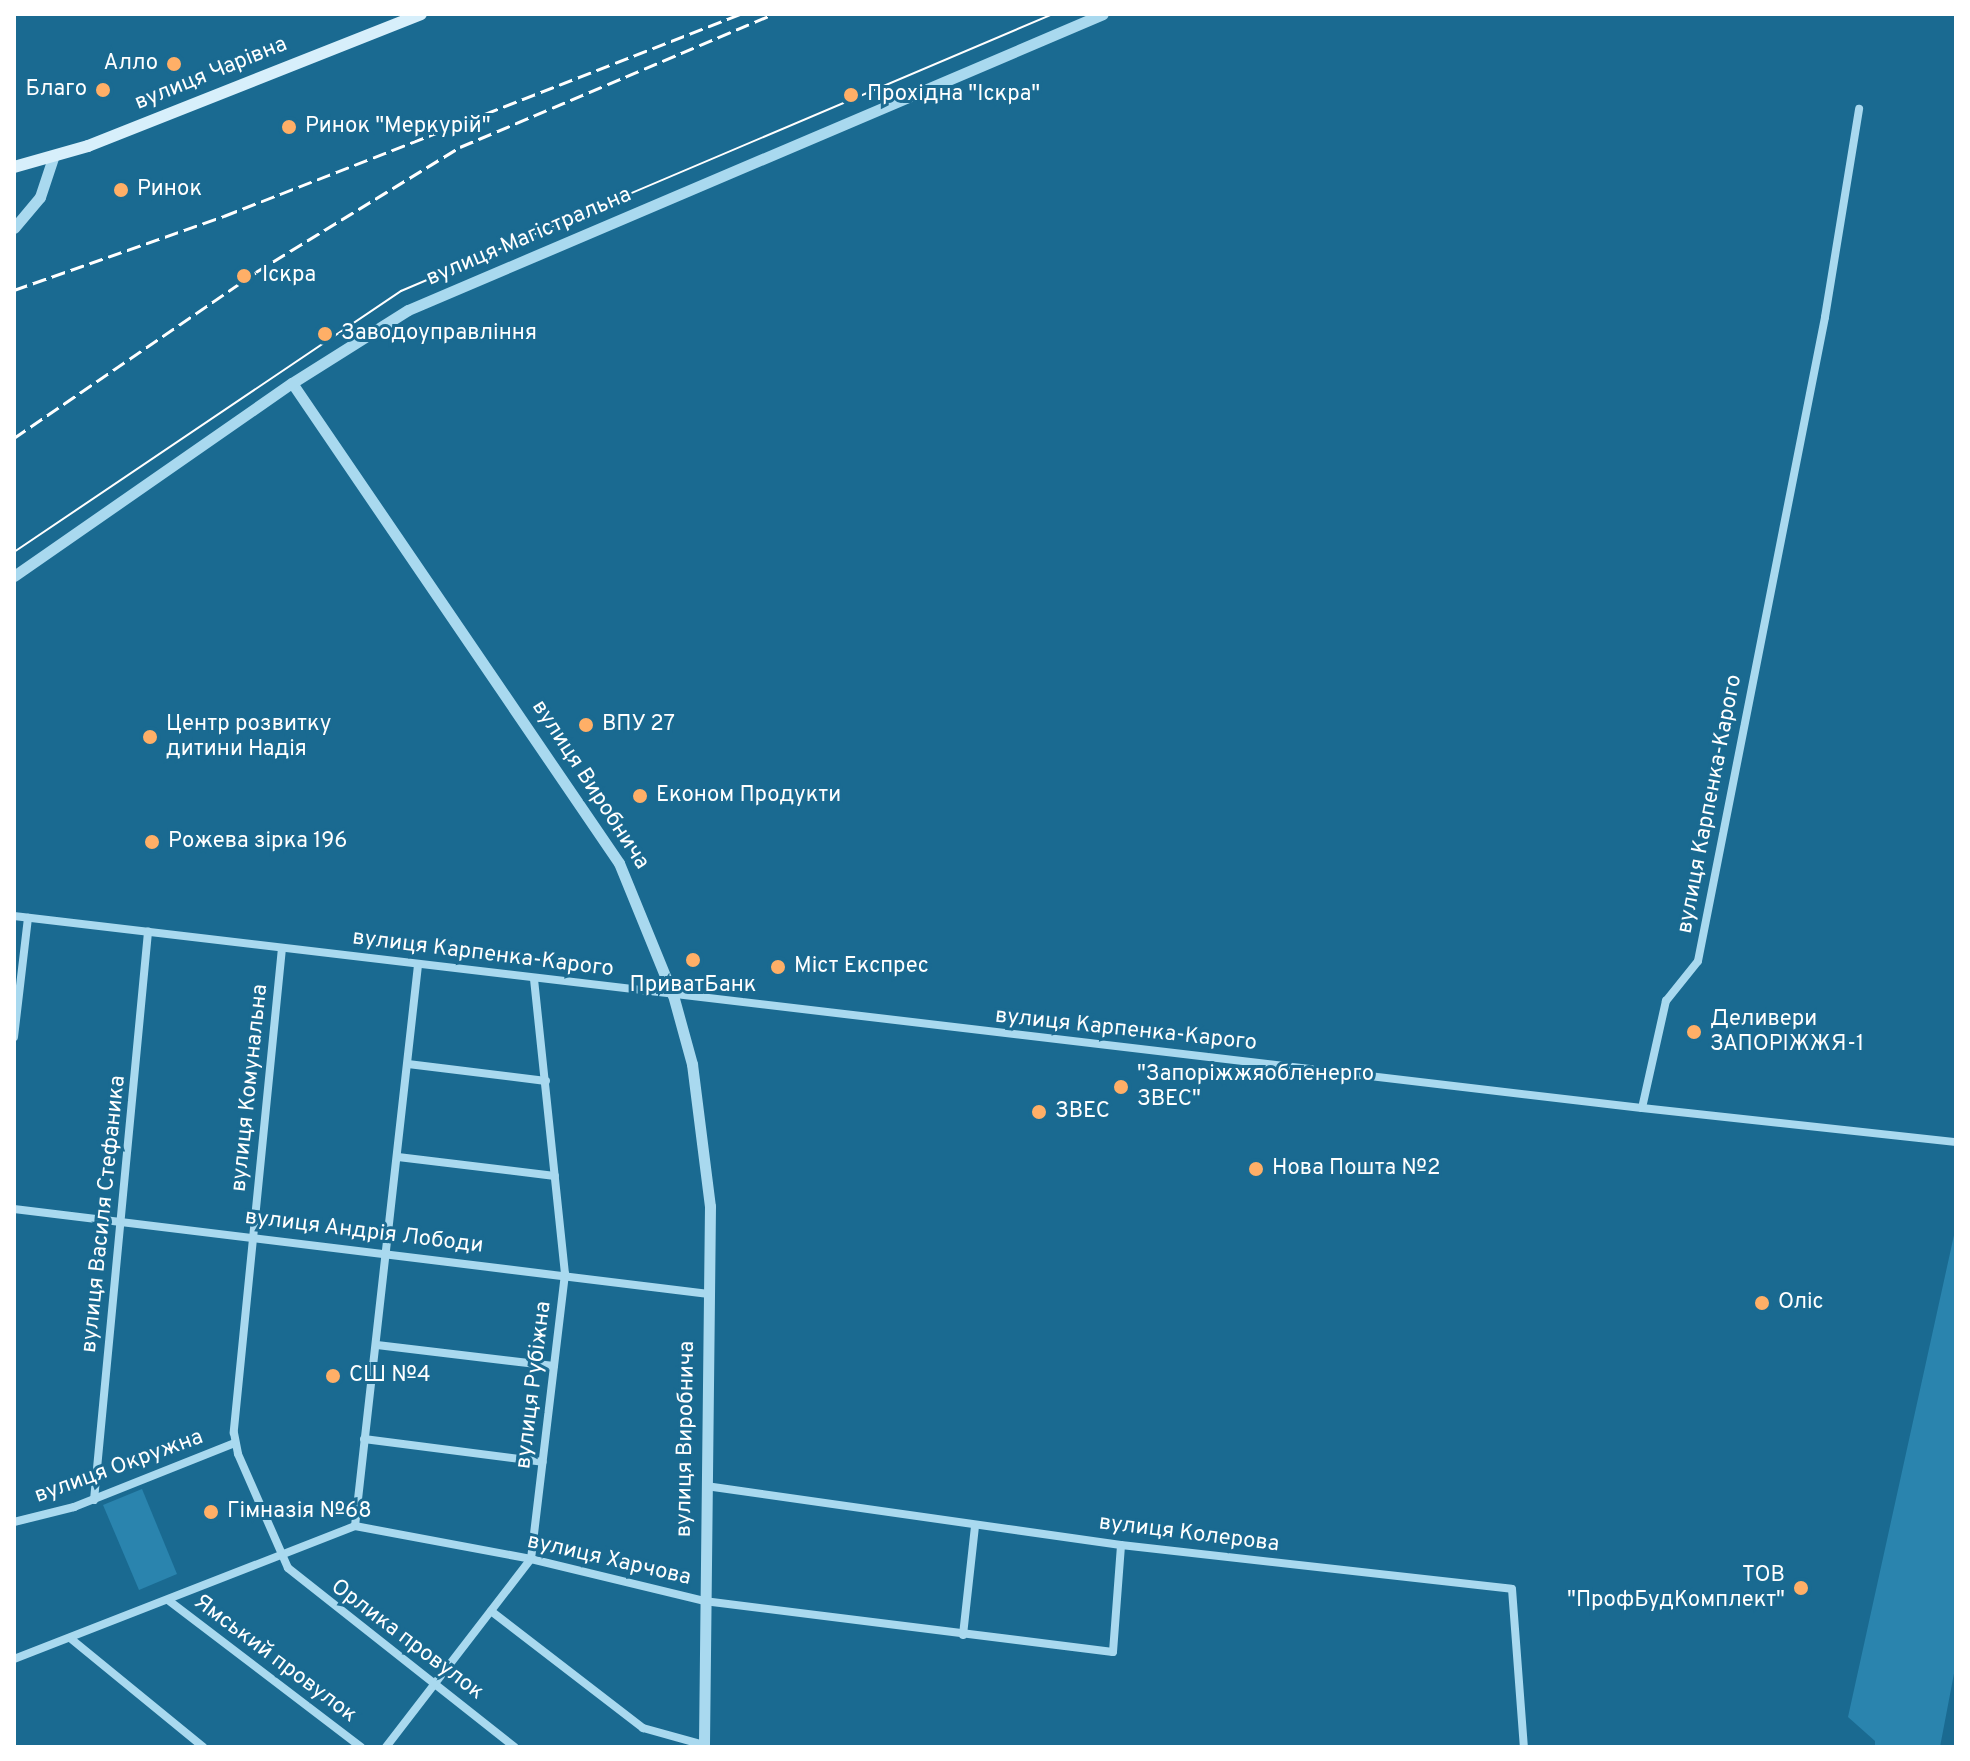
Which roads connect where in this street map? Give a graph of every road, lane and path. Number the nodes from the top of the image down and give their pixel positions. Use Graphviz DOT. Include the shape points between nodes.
graph roads {
  1 [pos="421,14"];
  2 [pos="1103,14"];
  3 [pos="1859,109"];
  4 [pos="53,158"];
  5 [pos="14,167"];
  6 [pos="14,228"];
  7 [pos="292,383"];
  8 [pos="14,576"];
  9 [pos="14,916"];
  10 [pos="28,918"];
  11 [pos="148,932"];
  12 [pos="282,948"];
  13 [pos="418,965"];
  14 [pos="534,979"];
  15 [pos="673,995"];
  16 [pos="14,1037"];
  17 [pos="408,1064"];
  18 [pos="546,1081"];
  19 [pos="1642,1108"];
  20 [pos="1956,1142"];
  21 [pos="398,1157"];
  22 [pos="555,1176"];
  23 [pos="14,1209"];
  24 [pos="123,1222"];
  25 [pos="253,1237"];
  26 [pos="387,1253"];
  27 [pos="565,1274"];
  28 [pos="709,1294"];
  29 [pos="377,1345"];
  30 [pos="554,1366"];
  31 [pos="364,1439"];
  32 [pos="235,1443"];
  33 [pos="543,1462"];
  34 [pos="706,1486"];
  35 [pos="94,1500"];
  36 [pos="14,1522"];
  37 [pos="355,1526"];
  38 [pos="975,1526"];
  39 [pos="1121,1545"];
  40 [pos="281,1558"];
  41 [pos="531,1559"];
  42 [pos="168,1600"];
  43 [pos="704,1601"];
  44 [pos="491,1611"];
  45 [pos="963,1635"];
  46 [pos="70,1638"];
  47 [pos="14,1659"];
  48 [pos="436,1683"];
  49 [pos="704,1746"];
  50 [pos="203,1747"];
  51 [pos="361,1747"];
  52 [pos="386,1747"];
  53 [pos="515,1747"];
  54 [pos="1524,1747"];
  1 -- 4 [label="main road, вулиця Чарівна"];
  2 -- 7 [label="street, вулиця Магістральна" via="408,310"];
  3 -- 19 [label="street, вулиця Карпенка-Карого" via="1825,317 1698,961 1666,1001"];
  4 -- 5 [label="main road, вулиця Чарівна"];
  4 -- 6 [label="street" via="40,197"];
  7 -- 8 [label="street, вулиця Магістральна"];
  7 -- 15 [label="street, вулиця Виробнича" via="619,863"];
  9 -- 10 [label="street, вулиця Карпенка-Карого"];
  10 -- 11 [label="street, вулиця Карпенка-Карого"];
  10 -- 16 [label="street"];
  11 -- 12 [label="street, вулиця Карпенка-Карого"];
  11 -- 24 [label="street, вулиця Василя Стефаника"];
  12 -- 13 [label="street, вулиця Карпенка-Карого"];
  12 -- 25 [label="street, вулиця Комунальна"];
  13 -- 14 [label="street, вулиця Карпенка-Карого"];
  13 -- 17 [label="street"];
  14 -- 15 [label="street, вулиця Карпенка-Карого"];
  14 -- 18 [label="street, вулиця Рубіжна"];
  15 -- 19 [label="street, вулиця Карпенка-Карого"];
  15 -- 28 [label="street, вулиця Виробнича" via="701,1116 710,1206"];
  17 -- 18 [label="street"];
  17 -- 21 [label="street"];
  18 -- 22 [label="street, вулиця Рубіжна"];
  19 -- 20 [label="street"];
  21 -- 22 [label="street"];
  21 -- 26 [label="street"];
  22 -- 27 [label="street, вулиця Рубіжна"];
  23 -- 24 [label="street, вулиця Андрія Лободи"];
  24 -- 25 [label="street, вулиця Андрія Лободи"];
  24 -- 35 [label="street, вулиця Василя Стефаника"];
  25 -- 26 [label="street, вулиця Андрія Лободи"];
  25 -- 32 [label="street, вулиця Комунальна"];
  26 -- 27 [label="street, вулиця Андрія Лободи"];
  26 -- 29 [label="street"];
  27 -- 28 [label="street, вулиця Андрія Лободи"];
  27 -- 30 [label="street, вулиця Рубіжна"];
  28 -- 34 [label="street, вулиця Виробнича"];
  29 -- 30 [label="street"];
  29 -- 31 [label="street"];
  30 -- 33 [label="street, вулиця Рубіжна"];
  31 -- 33 [label="street"];
  31 -- 37 [label="street"];
  32 -- 35 [label="street, вулиця Окружна"];
  32 -- 40 [label="street, вулиця Комунальна"];
  33 -- 41 [label="street, вулиця Рубіжна"];
  34 -- 38 [label="street, вулиця Колерова"];
  34 -- 43 [label="street, вулиця Виробнича"];
  35 -- 36 [label="street, вулиця Окружна"];
  37 -- 40 [label="street"];
  37 -- 41 [label="street, вулиця Харчова"];
  38 -- 39 [label="street, вулиця Колерова"];
  38 -- 45 [label="street"];
  39 -- 45 [label="street, вулиця Харчова" via="1113,1652"];
  39 -- 54 [label="street, вулиця Колерова" via="1512,1589"];
  40 -- 42 [label="street"];
  40 -- 48 [label="street, Орлика провулок" via="329,1604"];
  41 -- 43 [label="street, вулиця Харчова"];
  41 -- 44 [label="street"];
  42 -- 46 [label="street"];
  42 -- 51 [label="street, Ямський провулок"];
  43 -- 45 [label="street, вулиця Харчова"];
  43 -- 49 [label="street, вулиця Виробнича"];
  44 -- 48 [label="street"];
  44 -- 49 [label="street" via="643,1728"];
  46 -- 47 [label="street"];
  46 -- 50 [label="street"];
  48 -- 52 [label="street"];
  48 -- 53 [label="street, Орлика провулок"];
}
